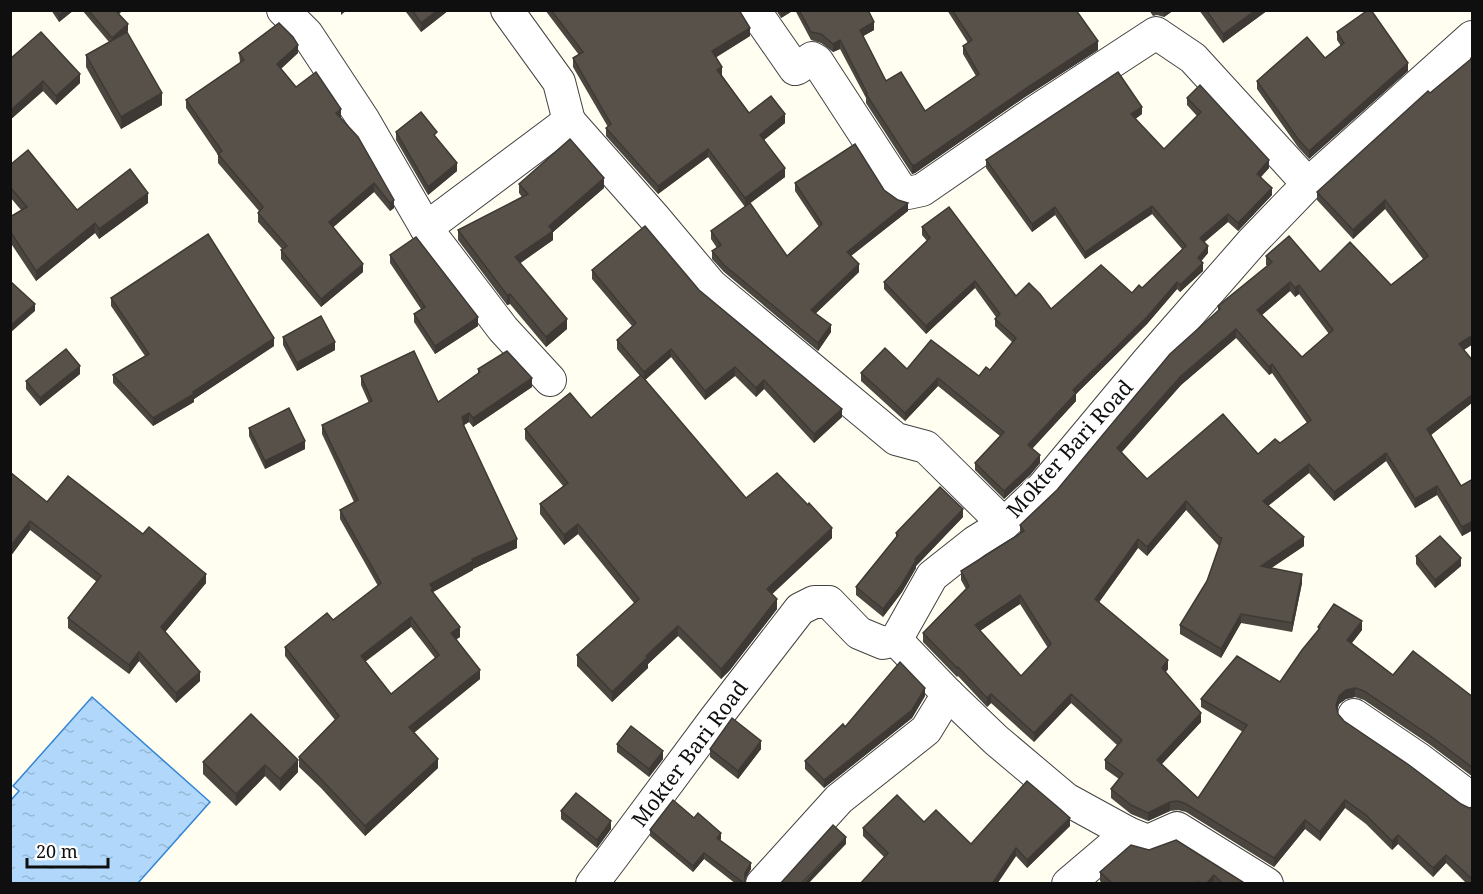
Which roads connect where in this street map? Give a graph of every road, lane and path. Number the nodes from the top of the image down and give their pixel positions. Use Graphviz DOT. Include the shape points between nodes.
graph roads {
  1 [pos="283,10"];
  2 [pos="507,10"];
  3 [pos="754,10"];
  4 [pos="1148,22"];
  5 [pos="1473,37"];
  6 [pos="569,121"];
  7 [pos="1308,184"];
  8 [pos="426,228"];
  9 [pos="550,380"];
  10 [pos="1004,524"];
  11 [pos="896,640"];
  12 [pos="948,694"];
  13 [pos="1354,715"];
  14 [pos="1473,799"];
  15 [pos="1128,833"];
  16 [pos="592,884"];
  17 [pos="762,884"];
  18 [pos="1068,884"];
  19 [pos="1267,884"];
  1 -- 8 [label="street" via="307,34 363,119"];
  2 -- 6 [label="street" via="559,82"];
  3 -- 4 [label="street" via="795,69 812,58 817,61 899,187 908,193 922,190 1035,112"];
  4 -- 7 [label="street" via="1192,58"];
  5 -- 7 [label="street, Mokter Bari Road"];
  6 -- 8 [label="street"];
  6 -- 10 [label="street" via="711,285 896,439 926,447"];
  7 -- 10 [label="street, Mokter Bari Road" via="1253,241 1042,487"];
  8 -- 9 [label="street" via="503,329"];
  10 -- 11 [label="street, Mokter Bari Road" via="932,576"];
  11 -- 12 [label="street"];
  11 -- 16 [label="street, Mokter Bari Road" via="883,643 859,633 829,602 814,602 800,609"];
  12 -- 15 [label="street" via="1066,799"];
  12 -- 17 [label="street" via="926,730 839,799"];
  13 -- 14 [label="street"];
  15 -- 18 [label="street"];
  15 -- 19 [label="street" via="1148,842 1177,828"];
}
